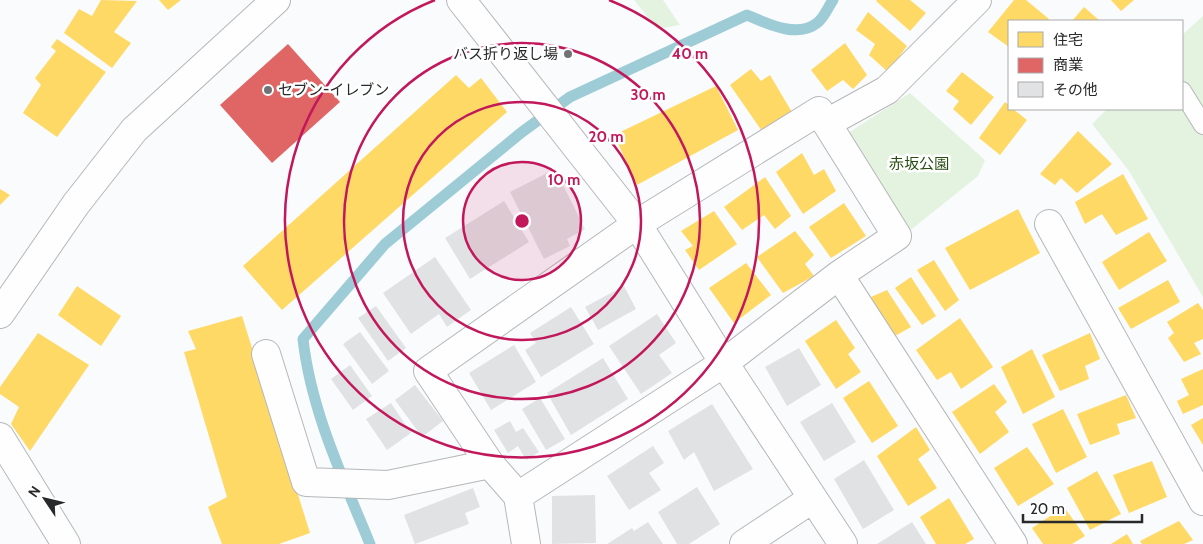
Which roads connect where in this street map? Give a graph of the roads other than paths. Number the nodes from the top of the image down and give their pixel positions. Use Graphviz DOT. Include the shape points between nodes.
graph roads {
  1 [pos="276,0"];
  2 [pos="461,0"];
  3 [pos="977,0"];
  4 [pos="1183,93"];
  5 [pos="827,123"];
  6 [pos="1203,124"];
  7 [pos="637,224"];
  8 [pos="1049,224"];
  9 [pos="839,275"];
  10 [pos="0,314"];
  11 [pos="266,354"];
  12 [pos="724,363"];
  13 [pos="0,437"];
  14 [pos="490,464"];
  15 [pos="518,496"];
  16 [pos="812,499"];
  17 [pos="1203,500"];
  18 [pos="66,544"];
  19 [pos="526,544"];
  20 [pos="744,544"];
  21 [pos="843,544"];
  22 [pos="1013,544"];
  1 -- 10 [label="street" via="134,130 76,204"];
  2 -- 7 [label="street"];
  3 -- 5 [label="street" via="887,90"];
  4 -- 6 [label="lane"];
  5 -- 7 [label="street" via="819,111"];
  5 -- 9 [label="street" via="897,236"];
  7 -- 12 [label="street"];
  7 -- 14 [label="street" via="428,371"];
  8 -- 17 [label="street"];
  9 -- 12 [label="street"];
  9 -- 22 [label="street"];
  11 -- 14 [label="street" via="306,482 388,485"];
  12 -- 15 [label="street"];
  12 -- 16 [label="street"];
  13 -- 18 [label="street"];
  14 -- 15 [label="street"];
  15 -- 19 [label="street"];
  16 -- 20 [label="street"];
  16 -- 21 [label="street"];
}
